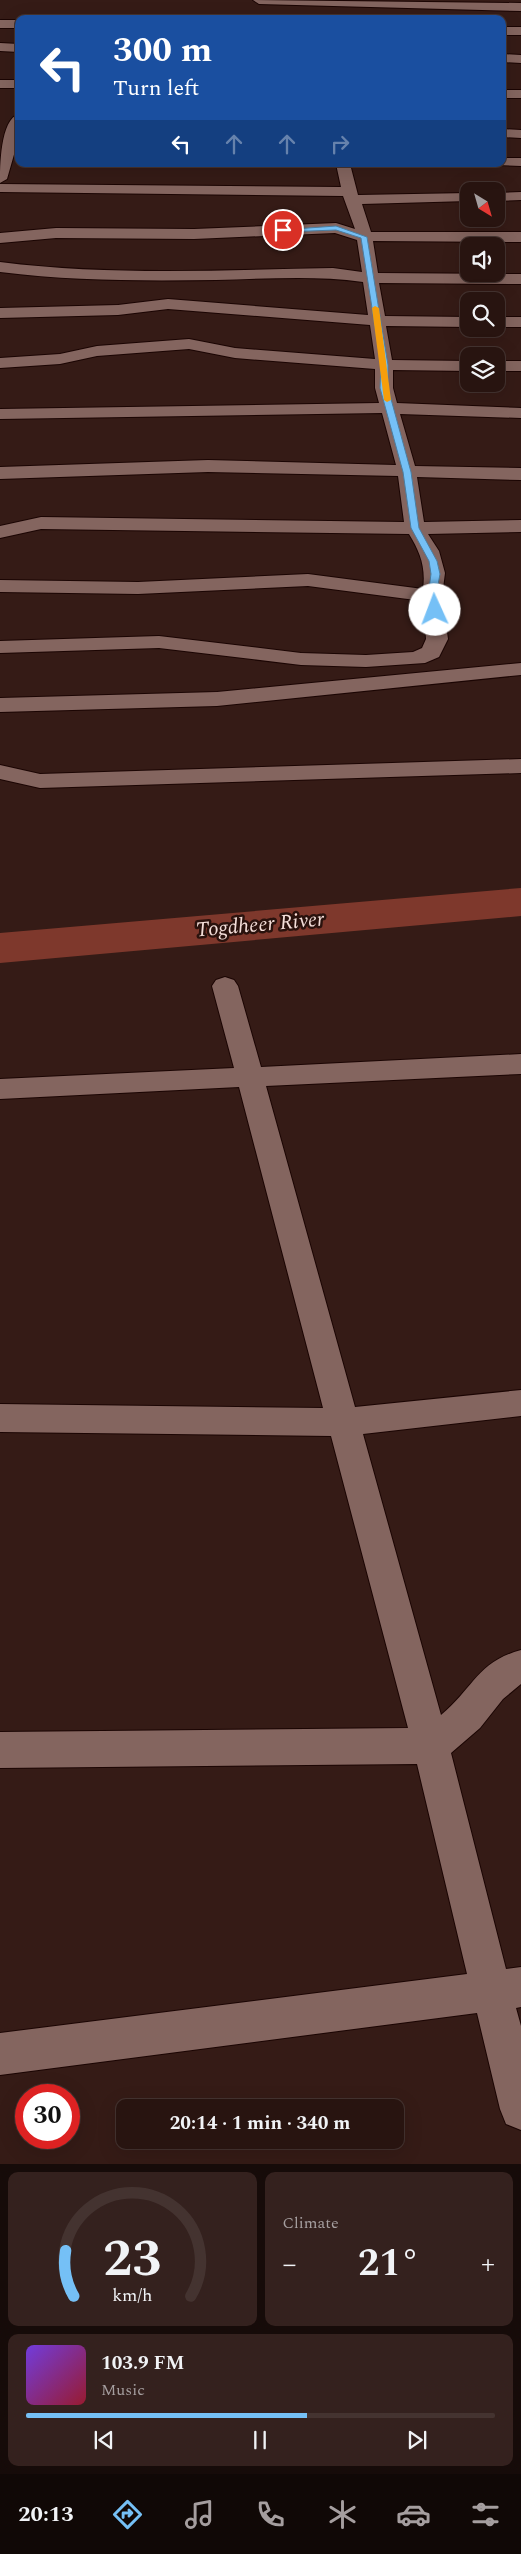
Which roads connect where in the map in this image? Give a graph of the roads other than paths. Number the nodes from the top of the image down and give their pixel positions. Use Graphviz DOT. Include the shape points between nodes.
graph roads {
  1 [pos="259,0"];
  2 [pos="521,7"];
  3 [pos="0,24"];
  4 [pos="15,24"];
  5 [pos="506,31"];
  6 [pos="521,31"];
  7 [pos="0,47"];
  8 [pos="15,48"];
  9 [pos="506,58"];
  10 [pos="521,59"];
  11 [pos="0,84"];
  12 [pos="15,84"];
  13 [pos="506,94"];
  14 [pos="521,94"];
  15 [pos="15,120"];
  16 [pos="0,121"];
  17 [pos="15,130"];
  18 [pos="506,132"];
  19 [pos="521,134"];
  20 [pos="8,154"];
  21 [pos="506,162"];
  22 [pos="521,162"];
  23 [pos="344,167"];
  24 [pos="0,179"];
  25 [pos="0,188"];
  26 [pos="352,196"];
  27 [pos="521,196"];
  28 [pos="460,197"];
  29 [pos="505,197"];
  30 [pos="364,237"];
  31 [pos="521,237"];
  32 [pos="0,238"];
  33 [pos="0,267"];
  34 [pos="369,278"];
  35 [pos="521,279"];
  36 [pos="0,313"];
  37 [pos="378,321"];
  38 [pos="460,322"];
  39 [pos="505,322"];
  40 [pos="521,322"];
  41 [pos="0,363"];
  42 [pos="384,365"];
  43 [pos="460,366"];
  44 [pos="505,366"];
  45 [pos="521,366"];
  46 [pos="389,408"];
  47 [pos="521,413"];
  48 [pos="0,414"];
  49 [pos="0,472"];
  50 [pos="407,472"];
  51 [pos="521,474"];
  52 [pos="521,526"];
  53 [pos="415,528"];
  54 [pos="0,532"];
  55 [pos="0,586"];
  56 [pos="432,596"];
  57 [pos="0,646"];
  58 [pos="521,669"];
  59 [pos="0,705"];
  60 [pos="521,766"];
  61 [pos="0,772"];
  62 [pos="225,986"];
  63 [pos="521,1064"];
  64 [pos="250,1077"];
  65 [pos="0,1089"];
  66 [pos="521,1403"];
  67 [pos="0,1418"];
  68 [pos="343,1422"];
  69 [pos="521,1667"];
  70 [pos="431,1746"];
  71 [pos="0,1750"];
  72 [pos="506,1989"];
  73 [pos="0,2054"];
  74 [pos="521,2109"];
  1 -- 2 [label="street"];
  3 -- 4 [label="street"];
  5 -- 6 [label="street"];
  7 -- 8 [label="street"];
  9 -- 10 [label="street"];
  11 -- 12 [label="street"];
  13 -- 14 [label="street"];
  15 -- 16 [label="street"];
  17 -- 20 [label="street"];
  18 -- 19 [label="street"];
  20 -- 24 [label="street"];
  21 -- 22 [label="street"];
  23 -- 26 [label="street"];
  25 -- 26 [label="street"];
  26 -- 28 [label="street"];
  26 -- 30 [label="street"];
  27 -- 29 [label="street"];
  30 -- 31 [label="street"];
  30 -- 32 [label="street" via="336,228 194,234 56,233"];
  30 -- 34 [label="street"];
  33 -- 34 [label="street" via="49,273 151,276 333,273"];
  34 -- 35 [label="street"];
  34 -- 37 [label="street"];
  36 -- 37 [label="street" via="118,310 168,304"];
  37 -- 38 [label="street"];
  37 -- 42 [label="street"];
  39 -- 40 [label="street"];
  41 -- 42 [label="street" via="189,344 235,353"];
  42 -- 43 [label="street"];
  42 -- 46 [label="street" via="384,388"];
  44 -- 45 [label="street"];
  46 -- 47 [label="street"];
  46 -- 48 [label="street"];
  46 -- 50 [label="street"];
  49 -- 50 [label="street" via="198,466"];
  50 -- 51 [label="street"];
  50 -- 53 [label="street"];
  52 -- 53 [label="street"];
  53 -- 54 [label="street" via="49,523"];
  53 -- 56 [label="street" via="433,561 436,574"];
  55 -- 56 [label="street" via="138,588 308,580"];
  56 -- 57 [label="street" via="437,639 431,652 412,658 366,661 301,659 158,642"];
  58 -- 59 [label="street" via="218,700"];
  60 -- 61 [label="street" via="40,781"];
  62 -- 64 [label="street"];
  63 -- 64 [label="street"];
  64 -- 65 [label="street"];
  64 -- 68 [label="street"];
  66 -- 68 [label="street"];
  67 -- 68 [label="street"];
  68 -- 70 [label="street"];
  69 -- 70 [label="street" via="512,1669 488,1688 467,1716"];
  70 -- 71 [label="street"];
  70 -- 72 [label="street"];
  72 -- 73 [label="street"];
  72 -- 74 [label="street"];
}
